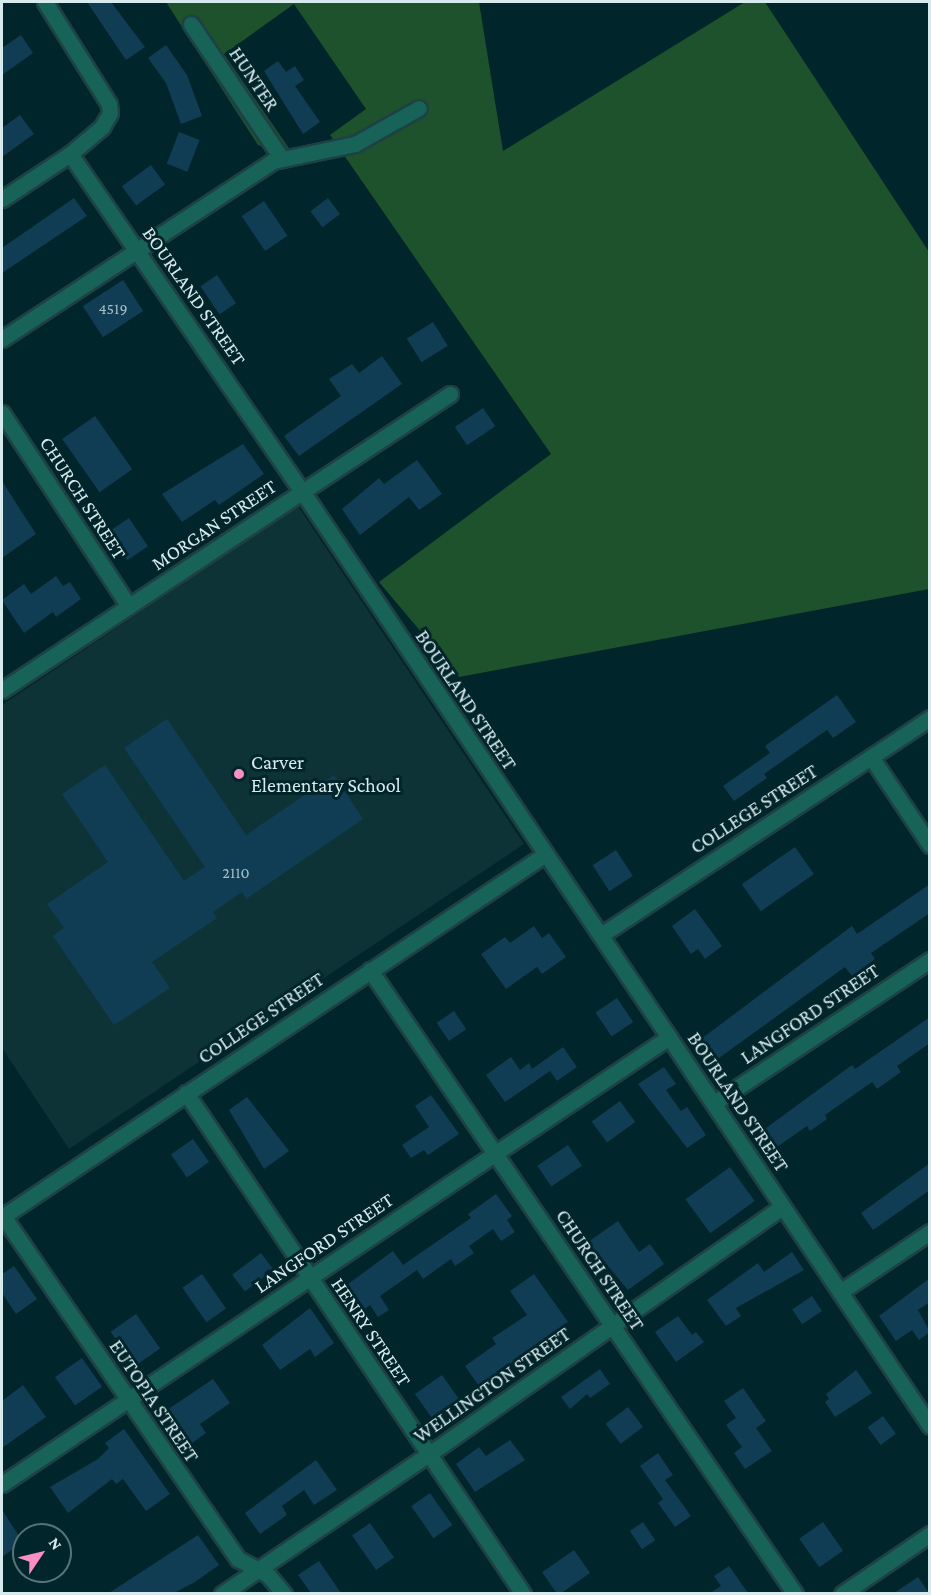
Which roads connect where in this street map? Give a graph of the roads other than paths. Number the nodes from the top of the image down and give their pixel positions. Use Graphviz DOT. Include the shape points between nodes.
graph roads {
  1 [pos="45,2"];
  2 [pos="191,24"];
  3 [pos="419,108"];
  4 [pos="70,154"];
  5 [pos="282,159"];
  6 [pos="2,199"];
  7 [pos="137,250"];
  8 [pos="2,339"];
  9 [pos="450,394"];
  10 [pos="2,413"];
  11 [pos="303,491"];
  12 [pos="129,606"];
  13 [pos="2,690"];
  14 [pos="930,718"];
  15 [pos="870,757"];
  16 [pos="930,845"];
  17 [pos="544,855"];
  18 [pos="601,935"];
  19 [pos="930,960"];
  20 [pos="370,970"];
  21 [pos="669,1037"];
  22 [pos="186,1093"];
  23 [pos="714,1103"];
  24 [pos="496,1154"];
  25 [pos="782,1207"];
  26 [pos="2,1216"];
  27 [pos="930,1232"];
  28 [pos="310,1278"];
  29 [pos="840,1292"];
  30 [pos="613,1327"];
  31 [pos="128,1398"];
  32 [pos="930,1426"];
  33 [pos="429,1454"];
  34 [pos="2,1484"];
  35 [pos="930,1534"];
  36 [pos="258,1569"];
  37 [pos="222,1593"];
  38 [pos="284,1593"];
  39 [pos="523,1593"];
  40 [pos="795,1593"];
  41 [pos="842,1593"];
  1 -- 4 [label="street" via="109,104 110,113 102,127"];
  2 -- 5 [label="street, HUNTER"];
  3 -- 5 [label="street" via="355,144"];
  4 -- 6 [label="street"];
  4 -- 7 [label="street, BOURLAND STREET"];
  5 -- 7 [label="street" via="237,181"];
  7 -- 8 [label="street"];
  7 -- 11 [label="street, BOURLAND STREET"];
  9 -- 11 [label="street, MORGAN STREET"];
  10 -- 12 [label="street, CHURCH STREET"];
  11 -- 12 [label="street, MORGAN STREET"];
  11 -- 17 [label="street, BOURLAND STREET"];
  12 -- 13 [label="street, MORGAN STREET"];
  14 -- 15 [label="street, COLLEGE STREET"];
  15 -- 16 [label="street"];
  15 -- 18 [label="street, COLLEGE STREET"];
  17 -- 18 [label="street, BOURLAND STREET"];
  17 -- 20 [label="street, COLLEGE STREET"];
  18 -- 21 [label="street, BOURLAND STREET"];
  19 -- 23 [label="street, LANGFORD STREET"];
  20 -- 22 [label="street, COLLEGE STREET"];
  20 -- 24 [label="street, CHURCH STREET"];
  21 -- 23 [label="street, BOURLAND STREET"];
  21 -- 24 [label="street, LANGFORD STREET"];
  22 -- 26 [label="street, COLLEGE STREET"];
  22 -- 28 [label="street, HENRY STREET"];
  23 -- 25 [label="street, BOURLAND STREET"];
  24 -- 28 [label="street, LANGFORD STREET"];
  24 -- 30 [label="street, CHURCH STREET"];
  25 -- 29 [label="street, BOURLAND STREET"];
  25 -- 30 [label="street, WELLINGTON STREET"];
  26 -- 31 [label="street, EUTOPIA STREET"];
  27 -- 29 [label="street"];
  28 -- 31 [label="street, LANGFORD STREET"];
  28 -- 33 [label="street, HENRY STREET"];
  29 -- 32 [label="street, BOURLAND STREET"];
  30 -- 33 [label="street, WELLINGTON STREET"];
  30 -- 40 [label="street, CHURCH STREET"];
  31 -- 34 [label="street, LANGFORD STREET"];
  31 -- 36 [label="street, EUTOPIA STREET" via="238,1559"];
  33 -- 36 [label="street, WELLINGTON STREET"];
  33 -- 39 [label="street, HENRY STREET"];
  35 -- 41 [label="street"];
  36 -- 37 [label="street, WELLINGTON STREET"];
  36 -- 38 [label="street, EUTOPIA STREET"];
}
